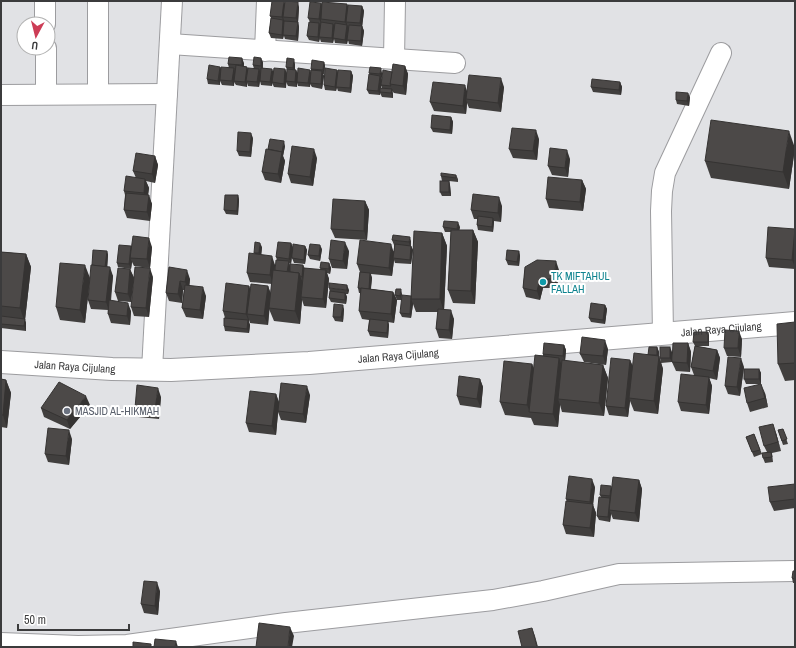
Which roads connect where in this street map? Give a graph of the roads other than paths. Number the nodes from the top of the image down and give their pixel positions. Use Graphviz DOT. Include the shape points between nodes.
graph roads {
  1 [pos="45,1"];
  2 [pos="98,1"];
  3 [pos="172,1"];
  4 [pos="267,1"];
  5 [pos="395,1"];
  6 [pos="45,16"];
  7 [pos="170,44"];
  8 [pos="266,51"];
  9 [pos="720,53"];
  10 [pos="46,56"];
  11 [pos="394,59"];
  12 [pos="455,63"];
  13 [pos="1,94"];
  14 [pos="46,94"];
  15 [pos="98,94"];
  16 [pos="167,94"];
  17 [pos="787,329"];
  18 [pos="663,334"];
  19 [pos="1,362"];
  20 [pos="152,370"];
  21 [pos="795,571"];
  22 [pos="1,643"];
  1 -- 6 [label="street"];
  2 -- 15 [label="street"];
  3 -- 7 [label="street"];
  4 -- 8 [label="street"];
  5 -- 11 [label="street"];
  7 -- 8 [label="street"];
  7 -- 16 [label="street"];
  8 -- 11 [label="street"];
  9 -- 18 [label="street" via="665,173 661,211"];
  10 -- 14 [label="street"];
  11 -- 12 [label="street"];
  13 -- 14 [label="street"];
  14 -- 15 [label="street"];
  15 -- 16 [label="street"];
  16 -- 20 [label="street"];
  17 -- 18 [label="highway, Jalan Raya Cijulang"];
  18 -- 20 [label="highway, Jalan Raya Cijulang" via="309,363"];
  19 -- 20 [label="highway, Jalan Raya Cijulang"];
  21 -- 22 [label="street" via="619,574 493,600 286,623 127,645"];
}
